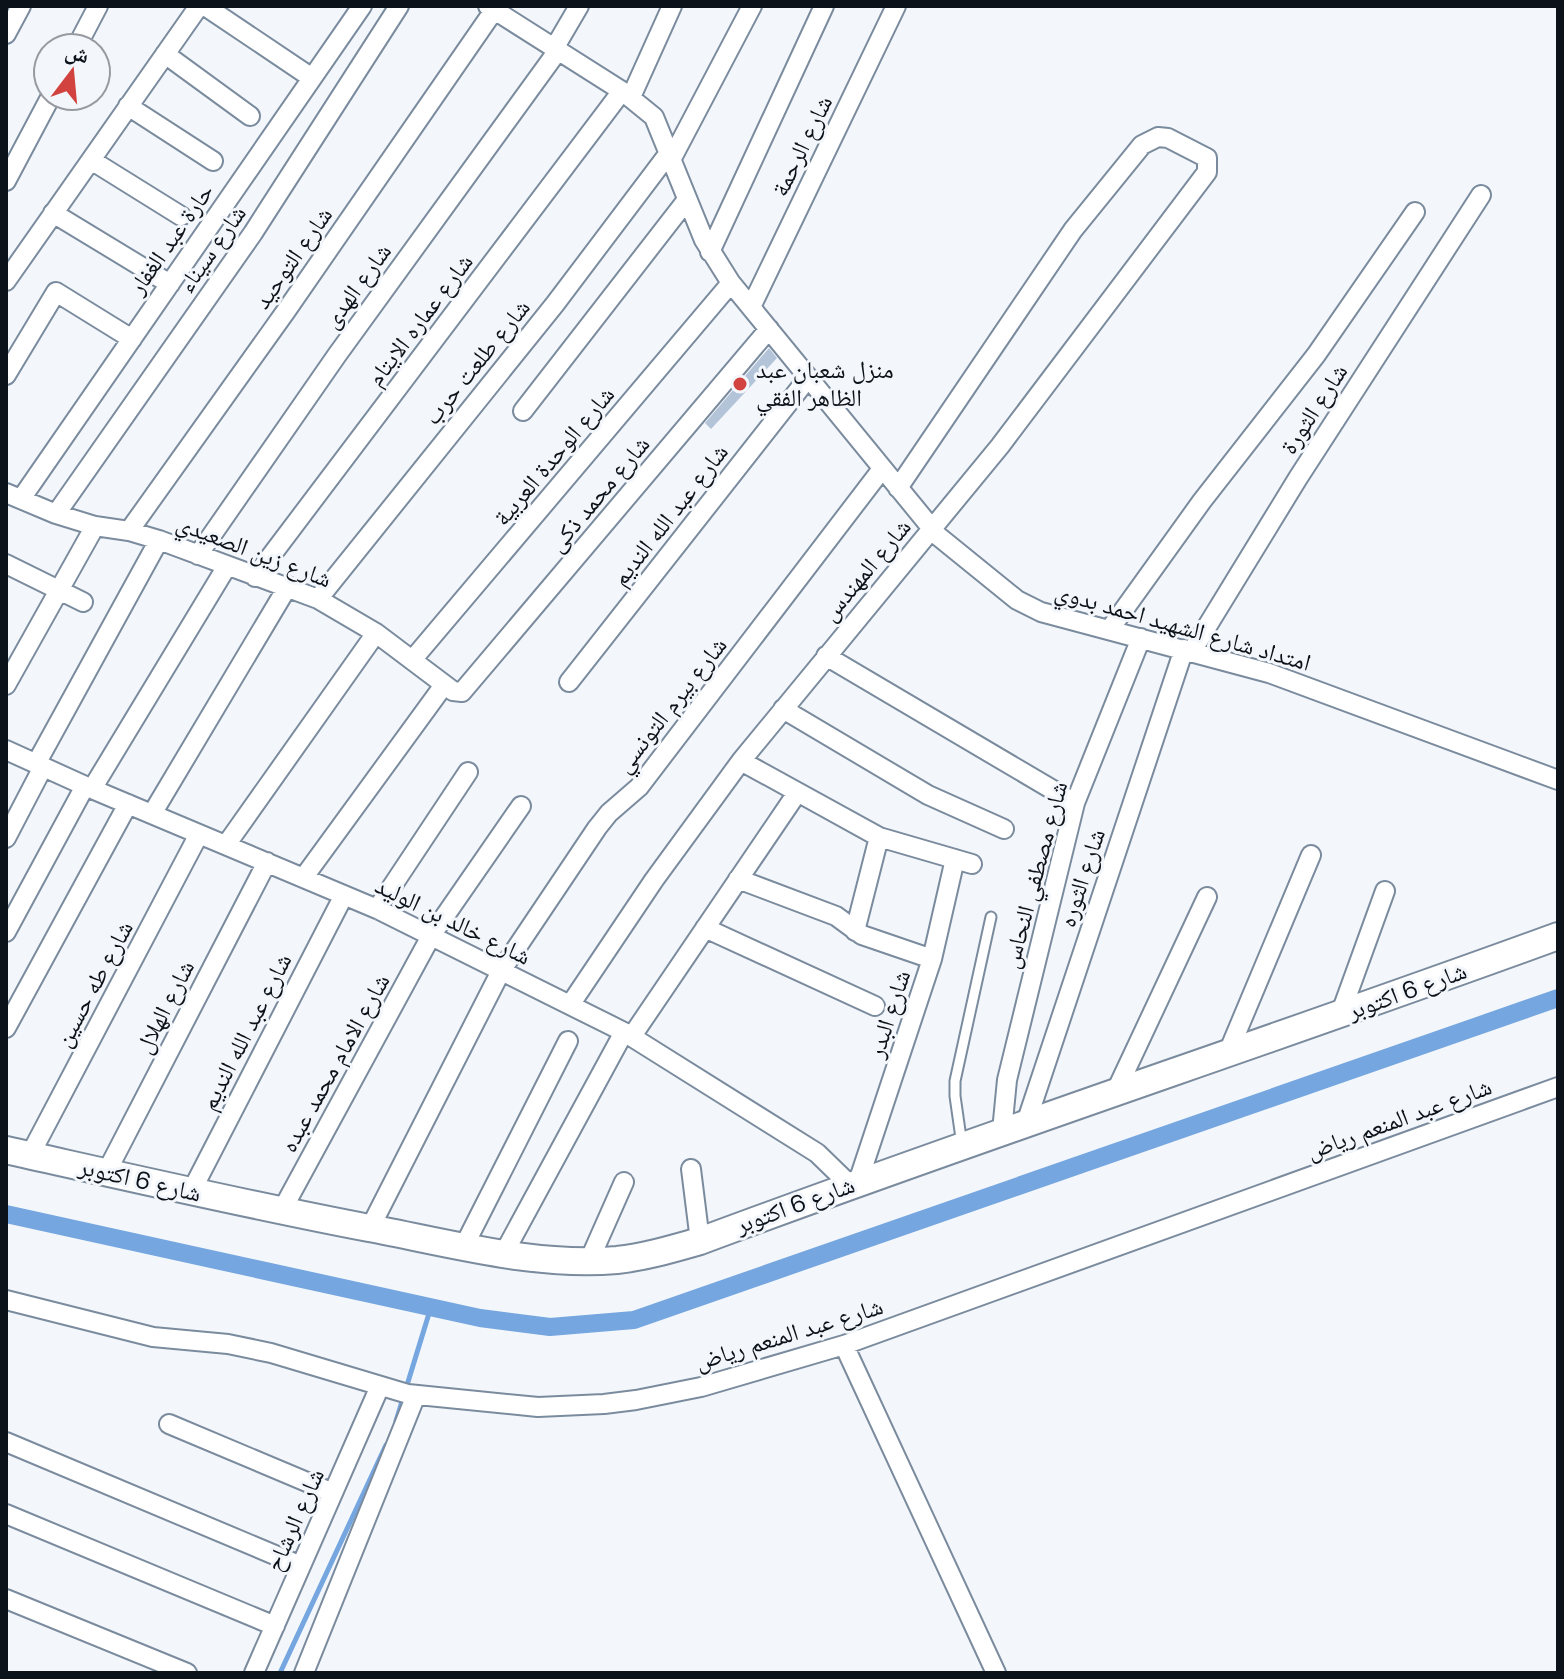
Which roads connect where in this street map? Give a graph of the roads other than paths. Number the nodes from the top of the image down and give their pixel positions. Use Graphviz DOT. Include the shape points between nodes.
graph roads {
  1 [pos="21,6"];
  2 [pos="98,6"];
  3 [pos="199,6"];
  4 [pos="205,6"];
  5 [pos="362,6"];
  6 [pos="399,6"];
  7 [pos="579,6"];
  8 [pos="672,6"];
  9 [pos="752,6"];
  10 [pos="824,6"];
  11 [pos="896,6"];
  12 [pos="493,7"];
  13 [pos="84,32"];
  14 [pos="6,34"];
  15 [pos="557,48"];
  16 [pos="165,54"];
  17 [pos="312,78"];
  18 [pos="626,94"];
  19 [pos="128,106"];
  20 [pos="43,112"];
  21 [pos="250,116"];
  22 [pos="670,156"];
  23 [pos="91,160"];
  24 [pos="213,161"];
  25 [pos="6,181"];
  26 [pos="1481,195"];
  27 [pos="686,201"];
  28 [pos="1415,212"];
  29 [pos="53,213"];
  30 [pos="181,216"];
  31 [pos="710,252"];
  32 [pos="6,281"];
  33 [pos="731,283"];
  34 [pos="170,284"];
  35 [pos="751,307"];
  36 [pos="769,329"];
  37 [pos="132,339"];
  38 [pos="6,375"];
  39 [pos="808,378"];
  40 [pos="523,411"];
  41 [pos="882,469"];
  42 [pos="898,488"];
  43 [pos="13,496"];
  44 [pos="56,514"];
  45 [pos="95,526"];
  46 [pos="932,529"];
  47 [pos="129,531"];
  48 [pos="159,540"];
  49 [pos="198,555"];
  50 [pos="6,564"];
  51 [pos="227,566"];
  52 [pos="255,577"];
  53 [pos="288,586"];
  54 [pos="59,590"];
  55 [pos="318,599"];
  56 [pos="83,602"];
  57 [pos="1110,629"];
  58 [pos="376,633"];
  59 [pos="1141,638"];
  60 [pos="1188,650"];
  61 [pos="826,656"];
  62 [pos="12,657"];
  63 [pos="413,659"];
  64 [pos="569,682"];
  65 [pos="6,685"];
  66 [pos="444,685"];
  67 [pos="465,690"];
  68 [pos="783,709"];
  69 [pos="6,750"];
  70 [pos="741,761"];
  71 [pos="40,765"];
  72 [pos="468,772"];
  73 [pos="1558,780"];
  74 [pos="89,788"];
  75 [pos="797,793"];
  76 [pos="1075,803"];
  77 [pos="128,804"];
  78 [pos="521,806"];
  79 [pos="152,814"];
  80 [pos="1004,829"];
  81 [pos="199,834"];
  82 [pos="879,837"];
  83 [pos="6,838"];
  84 [pos="226,845"];
  85 [pos="1311,855"];
  86 [pos="267,862"];
  87 [pos="304,877"];
  88 [pos="738,879"];
  89 [pos="1385,891"];
  90 [pos="344,895"];
  91 [pos="1207,897"];
  92 [pos="377,909"];
  93 [pos="991,917"];
  94 [pos="705,928"];
  95 [pos="855,931"];
  96 [pos="6,932"];
  97 [pos="431,936"];
  98 [pos="1558,936"];
  99 [pos="932,959"];
  100 [pos="501,971"];
  101 [pos="570,1005"];
  102 [pos="875,1006"];
  103 [pos="1340,1015"];
  104 [pos="6,1028"];
  105 [pos="628,1034"];
  106 [pos="568,1041"];
  107 [pos="1227,1055"];
  108 [pos="1558,1087"];
  109 [pos="1115,1093"];
  110 [pos="1014,1127"];
  111 [pos="962,1145"];
  112 [pos="18,1153"];
  113 [pos="691,1169"];
  114 [pos="106,1173"];
  115 [pos="624,1182"];
  116 [pos="854,1184"];
  117 [pos="191,1192"];
  118 [pos="281,1212"];
  119 [pos="370,1228"];
  120 [pos="700,1241"];
  121 [pos="464,1246"];
  122 [pos="504,1253"];
  123 [pos="589,1261"];
  124 [pos="6,1300"];
  125 [pos="844,1345"];
  126 [pos="382,1387"];
  127 [pos="412,1394"];
  128 [pos="169,1424"];
  129 [pos="6,1442"];
  130 [pos="333,1493"];
  131 [pos="6,1514"];
  132 [pos="301,1566"];
  133 [pos="6,1599"];
  134 [pos="275,1626"];
  135 [pos="187,1673"];
  136 [pos="254,1673"];
  137 [pos="304,1673"];
  138 [pos="996,1673"];
  1 -- 14 [label="street"];
  2 -- 13 [label="street"];
  3 -- 16 [label="street"];
  4 -- 17 [label="street"];
  5 -- 17 [label="street, حارة عبد الغفار"];
  6 -- 44 [label="street, شارع سيناء" via="253,233"];
  7 -- 15 [label="street, شارع الهدى"];
  8 -- 18 [label="street, شارع عماره الايتام"];
  9 -- 22 [label="street, شارع طلعت حرب"];
  10 -- 31 [label="street"];
  11 -- 35 [label="street, شارع الرحمة"];
  12 -- 15 [label="street, امتداد شارع الشهيد احمد بدوي"];
  12 -- 47 [label="street, شارع التوحيد"];
  15 -- 18 [label="street, امتداد شارع الشهيد احمد بدوي"];
  15 -- 49 [label="street, شارع الهدى"];
  16 -- 19 [label="street"];
  16 -- 21 [label="street"];
  17 -- 34 [label="street, حارة عبد الغفار"];
  18 -- 22 [label="street, امتداد شارع الشهيد احمد بدوي" via="654,117"];
  18 -- 52 [label="street, شارع عماره الايتام"];
  19 -- 23 [label="street"];
  19 -- 24 [label="street"];
  20 -- 25 [label="street"];
  22 -- 27 [label="street, امتداد شارع الشهيد احمد بدوي"];
  22 -- 55 [label="street, شارع طلعت حرب"];
  23 -- 29 [label="street"];
  23 -- 30 [label="street"];
  26 -- 60 [label="street, شارع الثورة"];
  27 -- 31 [label="street, امتداد شارع الشهيد احمد بدوي"];
  27 -- 40 [label="street"];
  28 -- 57 [label="street" via="1316,355"];
  29 -- 32 [label="street"];
  29 -- 34 [label="street"];
  31 -- 33 [label="street, امتداد شارع الشهيد احمد بدوي"];
  33 -- 35 [label="street, امتداد شارع الشهيد احمد بدوي"];
  33 -- 63 [label="street, شارع الوحدة العربية"];
  34 -- 37 [label="street, حارة عبد الغفار"];
  35 -- 36 [label="street, امتداد شارع الشهيد احمد بدوي"];
  36 -- 39 [label="street, امتداد شارع الشهيد احمد بدوي"];
  36 -- 67 [label="street, شارع محمد ذكى"];
  37 -- 38 [label="street" via="56,292"];
  37 -- 43 [label="street, حارة عبد الغفار"];
  39 -- 41 [label="street, امتداد شارع الشهيد احمد بدوي"];
  39 -- 64 [label="street, شارع عبد الله النديم"];
  41 -- 42 [label="street, امتداد شارع الشهيد احمد بدوي"];
  41 -- 100 [label="street, شارع بيرم التونسي" via="639,787 597,828"];
  42 -- 46 [label="street, امتداد شارع الشهيد احمد بدوي"];
  42 -- 46 [label="street, شارع المهندس" via="1073,230 1142,145 1168,138 1207,158 1207,172"];
  43 -- 44 [label="street, شارع زين الصعيدي"];
  44 -- 45 [label="street, شارع زين الصعيدي"];
  45 -- 47 [label="street, شارع زين الصعيدي"];
  45 -- 54 [label="street"];
  46 -- 57 [label="street, امتداد شارع الشهيد احمد بدوي" via="1026,605"];
  46 -- 61 [label="street, شارع المهندس"];
  47 -- 48 [label="street, شارع زين الصعيدي"];
  48 -- 49 [label="street, شارع زين الصعيدي"];
  48 -- 71 [label="street"];
  49 -- 51 [label="street, شارع زين الصعيدي"];
  50 -- 54 [label="street"];
  51 -- 52 [label="street, شارع زين الصعيدي"];
  51 -- 74 [label="street"];
  52 -- 53 [label="street, شارع زين الصعيدي"];
  53 -- 55 [label="street, شارع زين الصعيدي"];
  53 -- 79 [label="street"];
  54 -- 56 [label="street"];
  54 -- 62 [label="street"];
  55 -- 58 [label="street, شارع زين الصعيدي"];
  57 -- 59 [label="street, امتداد شارع الشهيد احمد بدوي"];
  58 -- 63 [label="street, شارع زين الصعيدي"];
  58 -- 84 [label="street"];
  59 -- 60 [label="street, امتداد شارع الشهيد احمد بدوي"];
  59 -- 76 [label="street, شارع مصطفي النحاس"];
  60 -- 73 [label="street, امتداد شارع الشهيد احمد بدوي" via="1269,673"];
  60 -- 110 [label="street, شارع الثوره"];
  61 -- 68 [label="street, شارع المهندس"];
  61 -- 76 [label="street"];
  62 -- 65 [label="street"];
  63 -- 66 [label="street, شارع زين الصعيدي"];
  66 -- 67 [label="street, شارع زين الصعيدي" via="457,693"];
  66 -- 87 [label="street"];
  68 -- 70 [label="street, شارع المهندس"];
  68 -- 80 [label="street" via="928,795"];
  69 -- 71 [label="street, شارع خالد بن الوليد"];
  70 -- 75 [label="street"];
  70 -- 101 [label="street, شارع المهندس"];
  71 -- 74 [label="street, شارع خالد بن الوليد"];
  71 -- 83 [label="street"];
  72 -- 92 [label="street"];
  74 -- 77 [label="street, شارع خالد بن الوليد"];
  74 -- 96 [label="street"];
  75 -- 82 [label="street"];
  75 -- 88 [label="street"];
  76 -- 110 [label="street, شارع مصطفي النحاس" via="1007,1080"];
  77 -- 79 [label="street, شارع خالد بن الوليد"];
  77 -- 104 [label="street"];
  78 -- 97 [label="street, شارع الامام محمد عبده"];
  79 -- 81 [label="street, شارع خالد بن الوليد"];
  81 -- 84 [label="street, شارع خالد بن الوليد"];
  81 -- 112 [label="street, شارع طه حسين"];
  82 -- 95 [label="street"];
  82 -- 99 [label="street, شارع البدر" via="964,861"];
  84 -- 86 [label="street, شارع خالد بن الوليد"];
  85 -- 107 [label="street"];
  86 -- 87 [label="street, شارع خالد بن الوليد"];
  86 -- 114 [label="street, شارع الهلال"];
  87 -- 90 [label="street, شارع خالد بن الوليد"];
  88 -- 94 [label="street"];
  88 -- 95 [label="street" via="836,916"];
  89 -- 103 [label="street"];
  90 -- 92 [label="street, شارع خالد بن الوليد"];
  90 -- 117 [label="street, شارع عبد الله النديم"];
  91 -- 109 [label="street"];
  92 -- 97 [label="street, شارع خالد بن الوليد"];
  93 -- 111 [label="lane" via="955,1081"];
  94 -- 102 [label="street"];
  94 -- 105 [label="street"];
  95 -- 99 [label="street"];
  97 -- 100 [label="street, شارع خالد بن الوليد"];
  97 -- 118 [label="street, شارع الامام محمد عبده"];
  98 -- 103 [label="main road, شارع 6 اكتوبر"];
  99 -- 116 [label="street, شارع البدر"];
  100 -- 101 [label="street, شارع خالد بن الوليد"];
  100 -- 119 [label="street, شارع بيرم التونسي"];
  101 -- 105 [label="street, شارع خالد بن الوليد"];
  103 -- 107 [label="main road, شارع 6 اكتوبر"];
  105 -- 116 [label="street, شارع خالد بن الوليد" via="817,1153"];
  105 -- 122 [label="street"];
  106 -- 121 [label="street"];
  107 -- 109 [label="main road, شارع 6 اكتوبر"];
  108 -- 125 [label="street, شارع عبد المنعم رياض"];
  109 -- 110 [label="main road, شارع 6 اكتوبر"];
  110 -- 111 [label="main road, شارع 6 اكتوبر"];
  111 -- 116 [label="main road, شارع 6 اكتوبر"];
  112 -- 114 [label="main road, شارع 6 اكتوبر"];
  113 -- 120 [label="street"];
  114 -- 117 [label="main road, شارع 6 اكتوبر"];
  115 -- 123 [label="street"];
  116 -- 120 [label="main road, شارع 6 اكتوبر"];
  117 -- 118 [label="main road, شارع 6 اكتوبر"];
  118 -- 119 [label="main road, شارع 6 اكتوبر"];
  119 -- 121 [label="main road, شارع 6 اكتوبر"];
  120 -- 123 [label="main road, شارع 6 اكتوبر" via="645,1256"];
  121 -- 122 [label="main road, شارع 6 اكتوبر"];
  122 -- 123 [label="main road, شارع 6 اكتوبر"];
  124 -- 126 [label="street, شارع عبد المنعم رياض" via="153,1337 271,1353"];
  125 -- 127 [label="street, شارع عبد المنعم رياض" via="669,1395 604,1404 516,1406"];
  125 -- 138 [label="street"];
  126 -- 127 [label="street, شارع عبد المنعم رياض"];
  126 -- 130 [label="street, شارع الرشاح"];
  127 -- 137 [label="street"];
  128 -- 130 [label="street"];
  129 -- 132 [label="street"];
  130 -- 132 [label="street, شارع الرشاح"];
  131 -- 134 [label="street"];
  132 -- 134 [label="street, شارع الرشاح"];
  133 -- 135 [label="street"];
  134 -- 136 [label="street, شارع الرشاح"];
}
